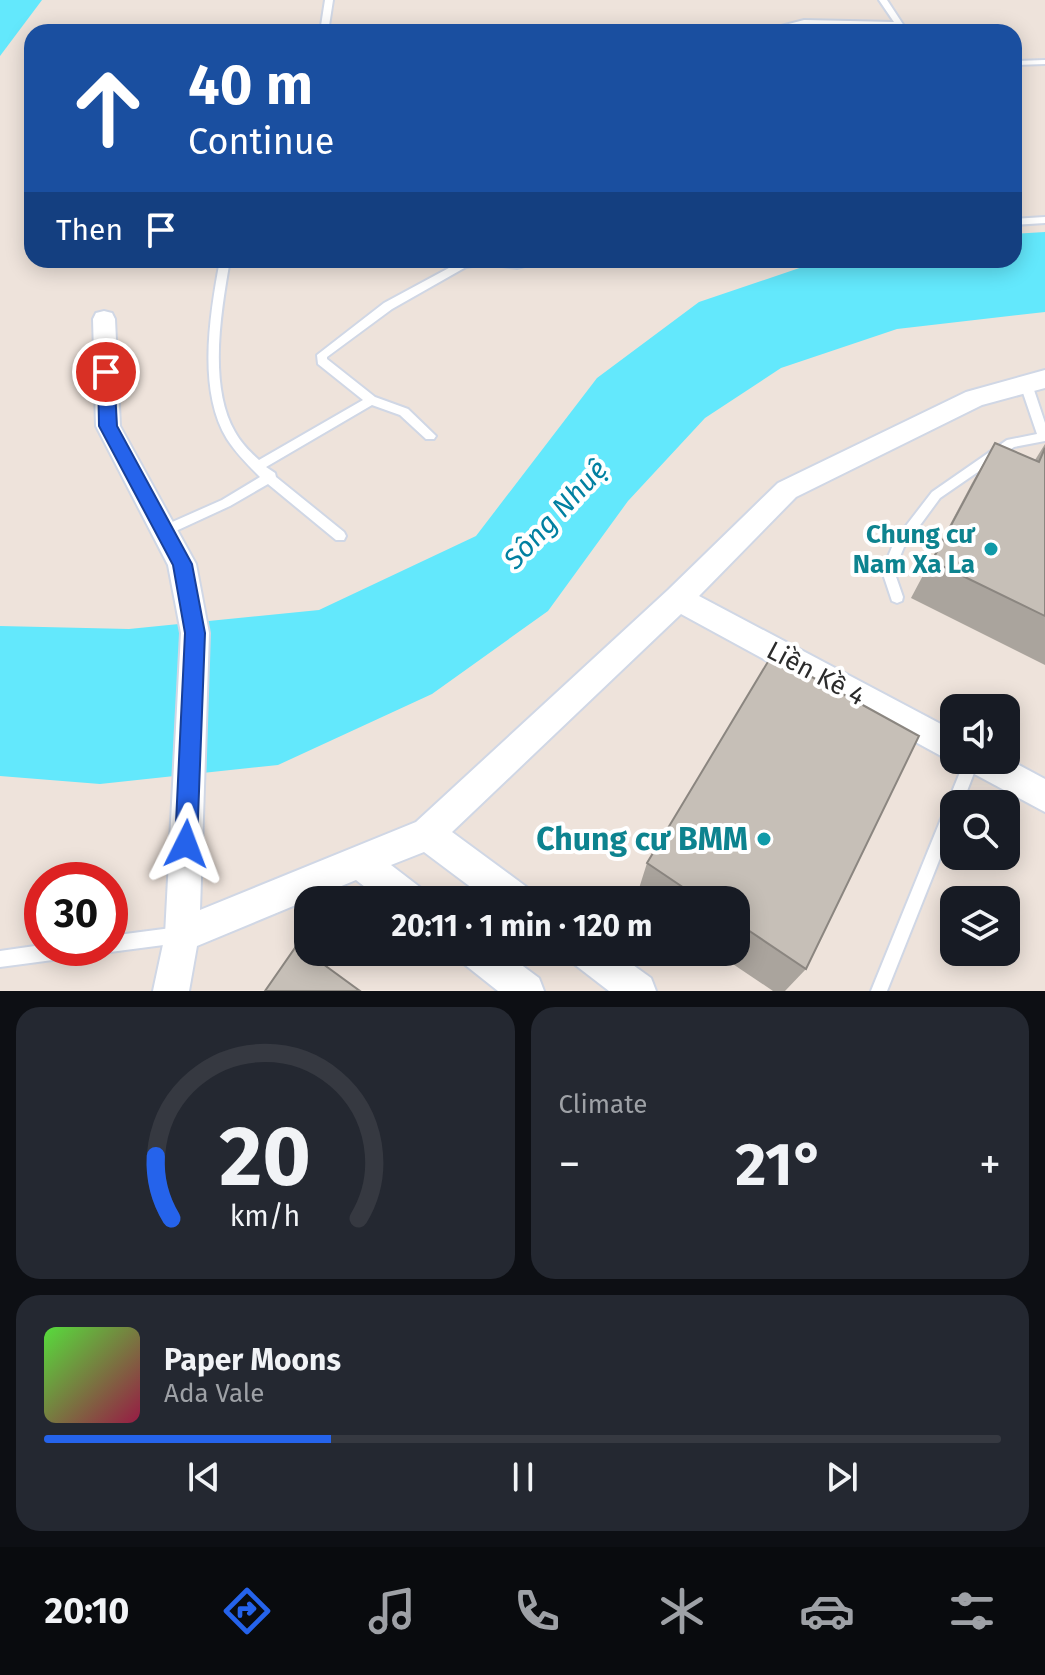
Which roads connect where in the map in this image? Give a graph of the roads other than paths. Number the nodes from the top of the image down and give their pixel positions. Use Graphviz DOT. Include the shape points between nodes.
graph roads {
  1 [pos="329,0"];
  2 [pos="883,0"];
  3 [pos="325,24"];
  4 [pos="796,24"];
  5 [pos="837,24"];
  6 [pos="899,24"];
  7 [pos="1045,62"];
  8 [pos="1022,63"];
  9 [pos="1045,220"];
  10 [pos="1022,221"];
  11 [pos="224,268"];
  12 [pos="457,268"];
  13 [pos="104,319"];
  14 [pos="1035,382"];
  15 [pos="371,400"];
  16 [pos="430,436"];
  17 [pos="1044,437"];
  18 [pos="259,466"];
  19 [pos="271,476"];
  20 [pos="165,531"];
  21 [pos="340,536"];
  22 [pos="897,597"];
  23 [pos="678,599"];
  24 [pos="940,739"];
  25 [pos="966,774"];
  26 [pos="1004,774"];
  27 [pos="1045,796"];
  28 [pos="427,834"];
  29 [pos="358,861"];
  30 [pos="391,886"];
  31 [pos="497,886"];
  32 [pos="182,935"];
  33 [pos="128,942"];
  34 [pos="24,956"];
  35 [pos="0,959"];
  36 [pos="494,966"];
  37 [pos="605,966"];
  38 [pos="171,991"];
  39 [pos="526,991"];
  40 [pos="638,991"];
  41 [pos="879,991"];
  1 -- 3 [label="lane"];
  2 -- 6 [label="lane"];
  4 -- 5 [label="lane"];
  7 -- 8 [label="lane"];
  9 -- 10 [label="lane"];
  11 -- 18 [label="lane" via="215,357 218,396 229,433"];
  12 -- 15 [label="lane" via="388,306 322,355 322,361"];
  13 -- 20 [label="street" via="108,426"];
  14 -- 17 [label="lane"];
  14 -- 23 [label="street" via="975,398 787,490"];
  15 -- 16 [label="lane" via="404,412"];
  15 -- 18 [label="lane"];
  17 -- 22 [label="lane" via="1011,443 936,495 899,544 888,571"];
  18 -- 19 [label="lane"];
  19 -- 20 [label="lane"];
  19 -- 21 [label="lane"];
  20 -- 32 [label="street" via="182,564 195,633"];
  23 -- 24 [label="street, Liền Kề 4"];
  23 -- 28 [label="street"];
  25 -- 41 [label="lane"];
  26 -- 27 [label="street"];
  28 -- 29 [label="street"];
  28 -- 31 [label="street"];
  29 -- 30 [label="street"];
  29 -- 32 [label="street"];
  32 -- 33 [label="lane"];
  32 -- 38 [label="street"];
  34 -- 35 [label="lane"];
  36 -- 39 [label="street"];
  37 -- 40 [label="street"];
}
